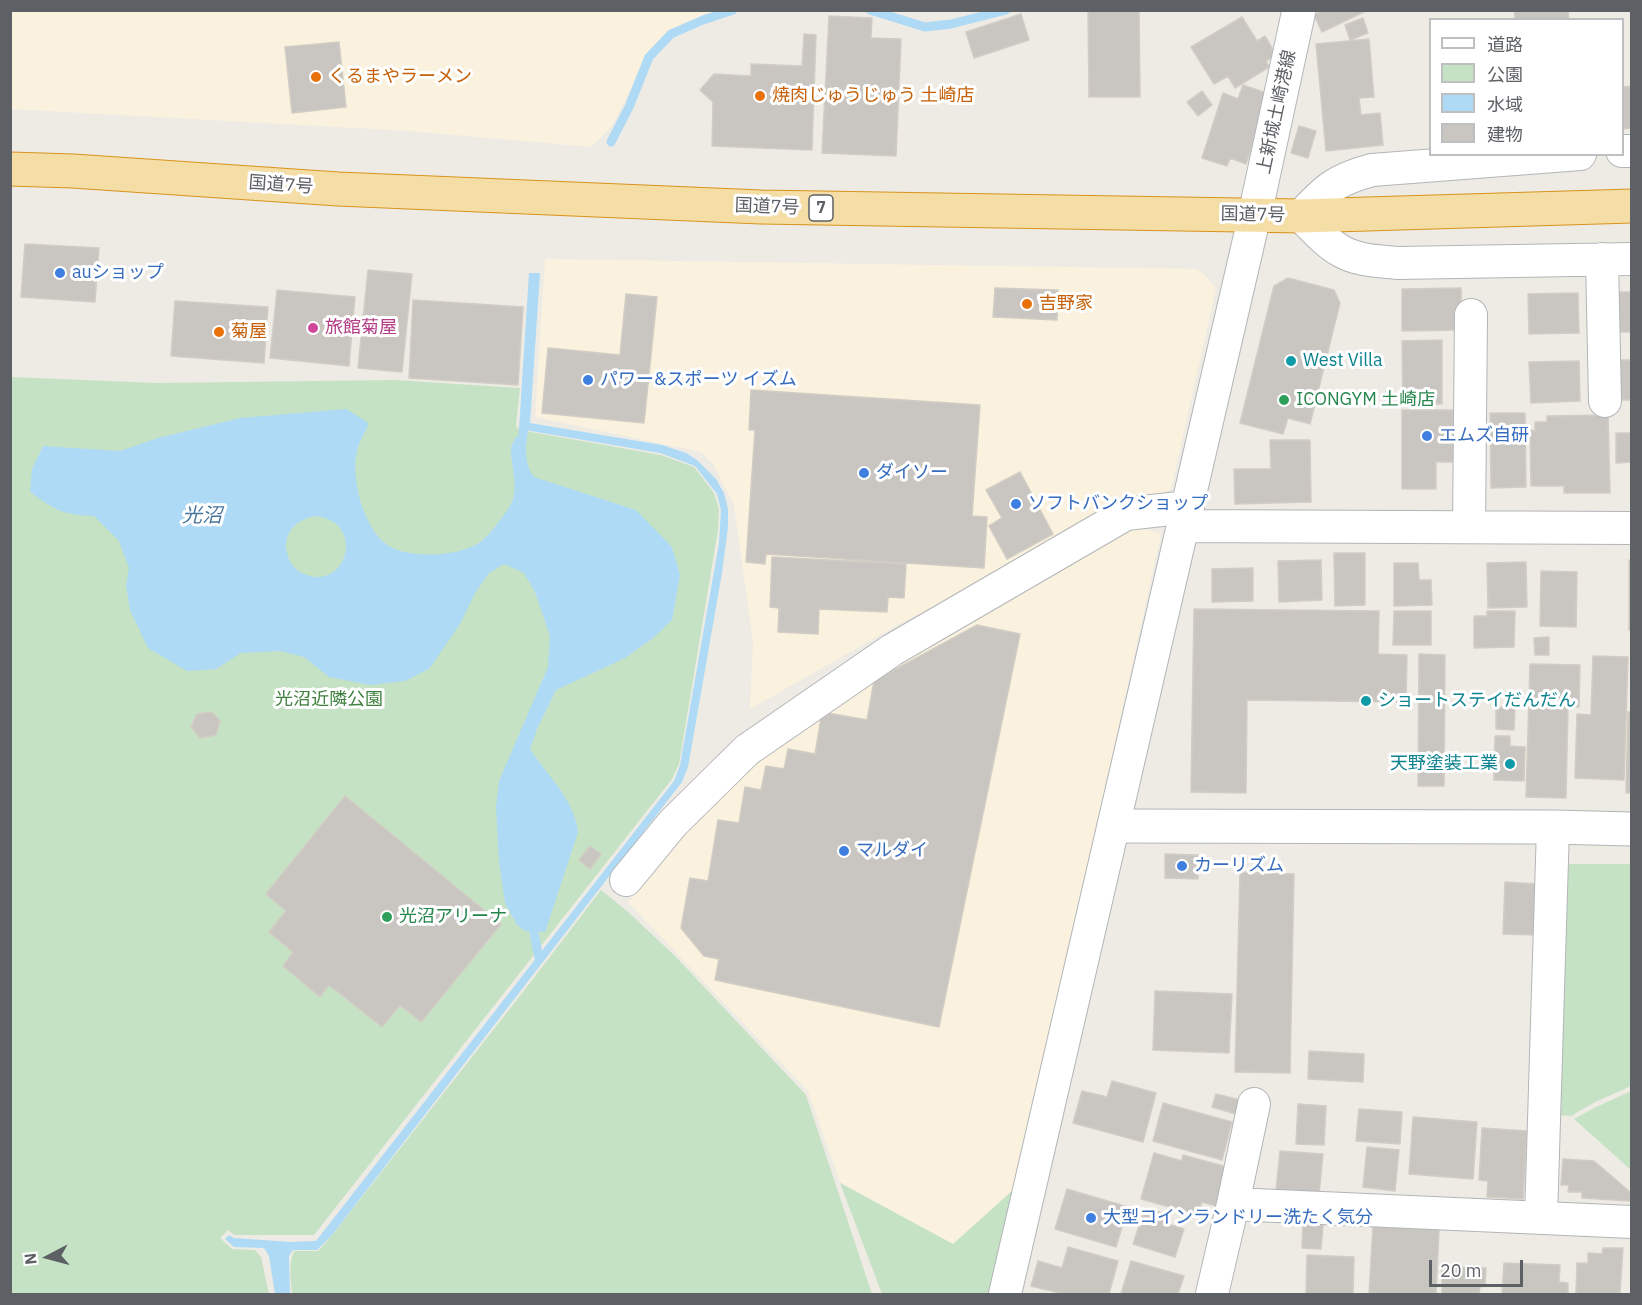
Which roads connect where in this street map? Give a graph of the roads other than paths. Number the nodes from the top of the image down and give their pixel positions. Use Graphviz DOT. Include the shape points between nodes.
graph roads {
  1 [pos="1299,10"];
  2 [pos="1554,156"];
  3 [pos="10,169"];
  4 [pos="1632,206"];
  5 [pos="1255,214"];
  6 [pos="1301,216"];
  7 [pos="1617,259"];
  8 [pos="1471,315"];
  9 [pos="1605,401"];
  10 [pos="1186,516"];
  11 [pos="1468,527"];
  12 [pos="1632,528"];
  13 [pos="1114,826"];
  14 [pos="1553,827"];
  15 [pos="1632,829"];
  16 [pos="626,880"];
  17 [pos="1254,1104"];
  18 [pos="1233,1204"];
  19 [pos="1541,1218"];
  20 [pos="1632,1222"];
  21 [pos="1005,1294"];
  22 [pos="1212,1294"];
  1 -- 5 [label="street, 上新城土崎港線"];
  2 -- 6 [label="street" via="1372,170 1329,187"];
  3 -- 5 [label="highway, 国道7号 / 7" via="338,189 752,207"];
  4 -- 6 [label="highway, 国道7号 / 7"];
  5 -- 6 [label="highway, 国道7号 / 7"];
  5 -- 10 [label="street"];
  6 -- 7 [label="street" via="1342,252 1364,259 1398,263"];
  7 -- 9 [label="street"];
  8 -- 11 [label="street"];
  10 -- 11 [label="street"];
  10 -- 13 [label="street"];
  10 -- 16 [label="street" via="1126,514 892,650 747,750 673,823"];
  11 -- 12 [label="street"];
  13 -- 14 [label="street"];
  13 -- 21 [label="street"];
  14 -- 15 [label="street"];
  14 -- 19 [label="street"];
  17 -- 18 [label="street"];
  18 -- 19 [label="street"];
  18 -- 22 [label="street"];
  19 -- 20 [label="street"];
}
